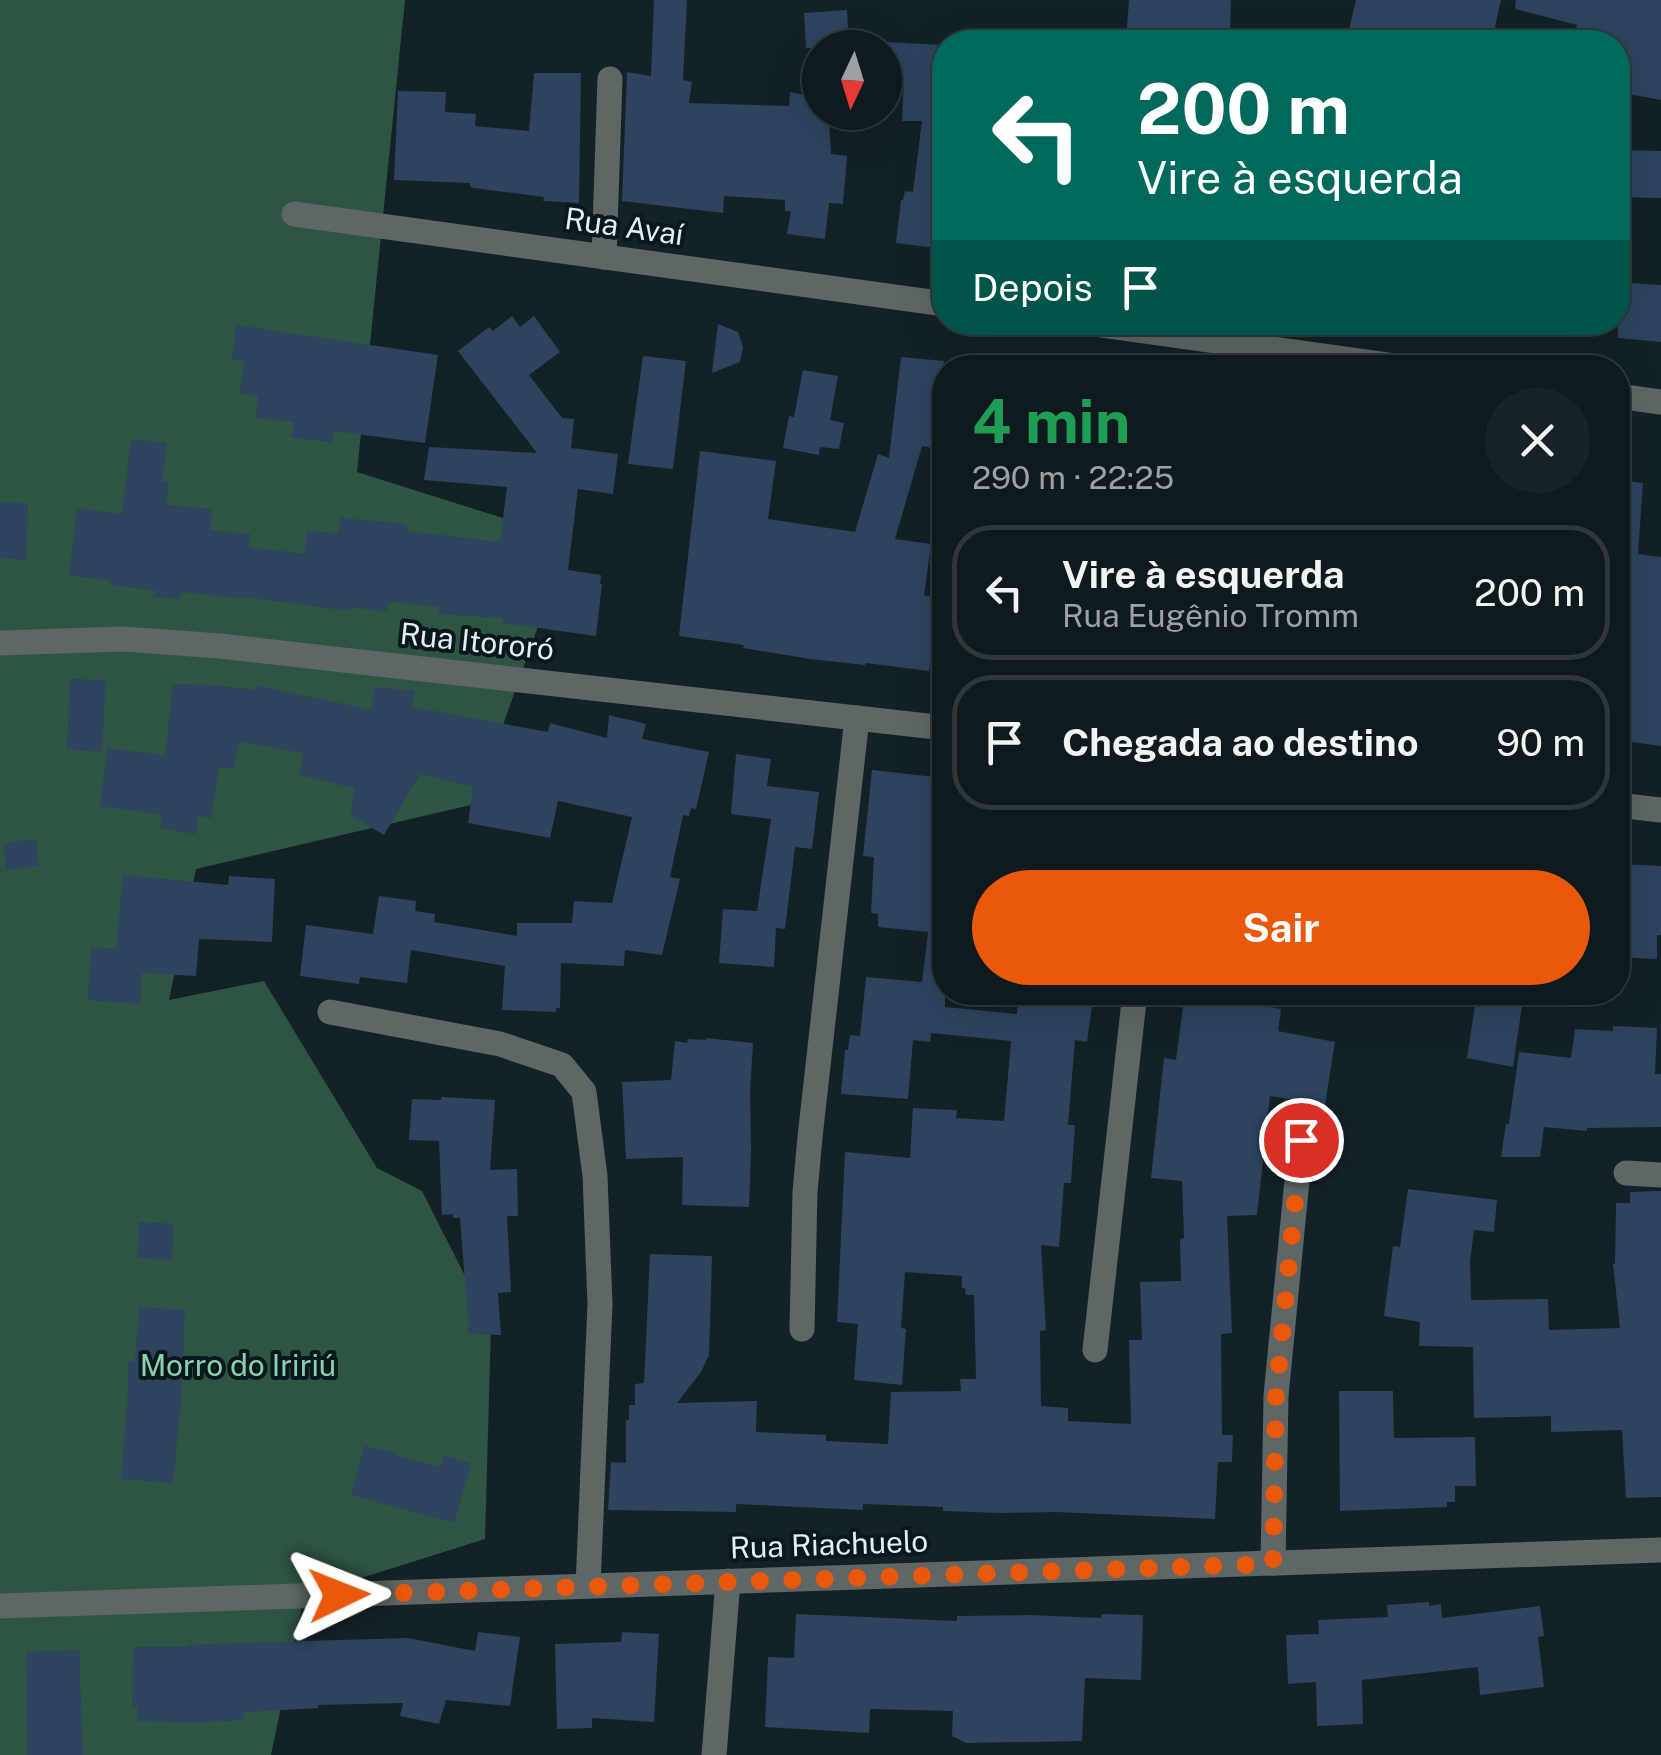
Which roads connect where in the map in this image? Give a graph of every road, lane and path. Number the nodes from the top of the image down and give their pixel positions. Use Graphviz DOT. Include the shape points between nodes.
graph roads {
  1 [pos="610,79"];
  2 [pos="294,214"];
  3 [pos="604,257"];
  4 [pos="932,302"];
  5 [pos="1174,335"];
  6 [pos="1316,355"];
  7 [pos="1630,398"];
  8 [pos="1661,402"];
  9 [pos="0,643"];
  10 [pos="857,718"];
  11 [pos="932,727"];
  12 [pos="1630,806"];
  13 [pos="1661,810"];
  14 [pos="1134,1005"];
  15 [pos="330,1012"];
  16 [pos="1301,1140"];
  17 [pos="1626,1173"];
  18 [pos="1661,1175"];
  19 [pos="802,1329"];
  20 [pos="1094,1350"];
  21 [pos="1661,1550"];
  22 [pos="1273,1564"];
  23 [pos="728,1581"];
  24 [pos="588,1586"];
  25 [pos="0,1606"];
  26 [pos="714,1755"];
  1 -- 3 [label="street"];
  2 -- 3 [label="street, Rua Avaí"];
  3 -- 4 [label="street, Rua Avaí"];
  5 -- 6 [label="street"];
  7 -- 8 [label="street"];
  9 -- 10 [label="street, Rua Itororó" via="122,639 220,646"];
  10 -- 11 [label="street, Rua Itororó"];
  10 -- 19 [label="street" via="808,1156"];
  12 -- 13 [label="street"];
  14 -- 20 [label="street"];
  15 -- 24 [label="street" via="500,1044 562,1066 584,1092 600,1304"];
  16 -- 22 [label="street" via="1276,1396"];
  17 -- 18 [label="street"];
  21 -- 22 [label="street, Rua Riachuelo"];
  22 -- 23 [label="street, Rua Riachuelo"];
  23 -- 24 [label="street, Rua Riachuelo"];
  23 -- 26 [label="street"];
  24 -- 25 [label="street, Rua Riachuelo"];
}
